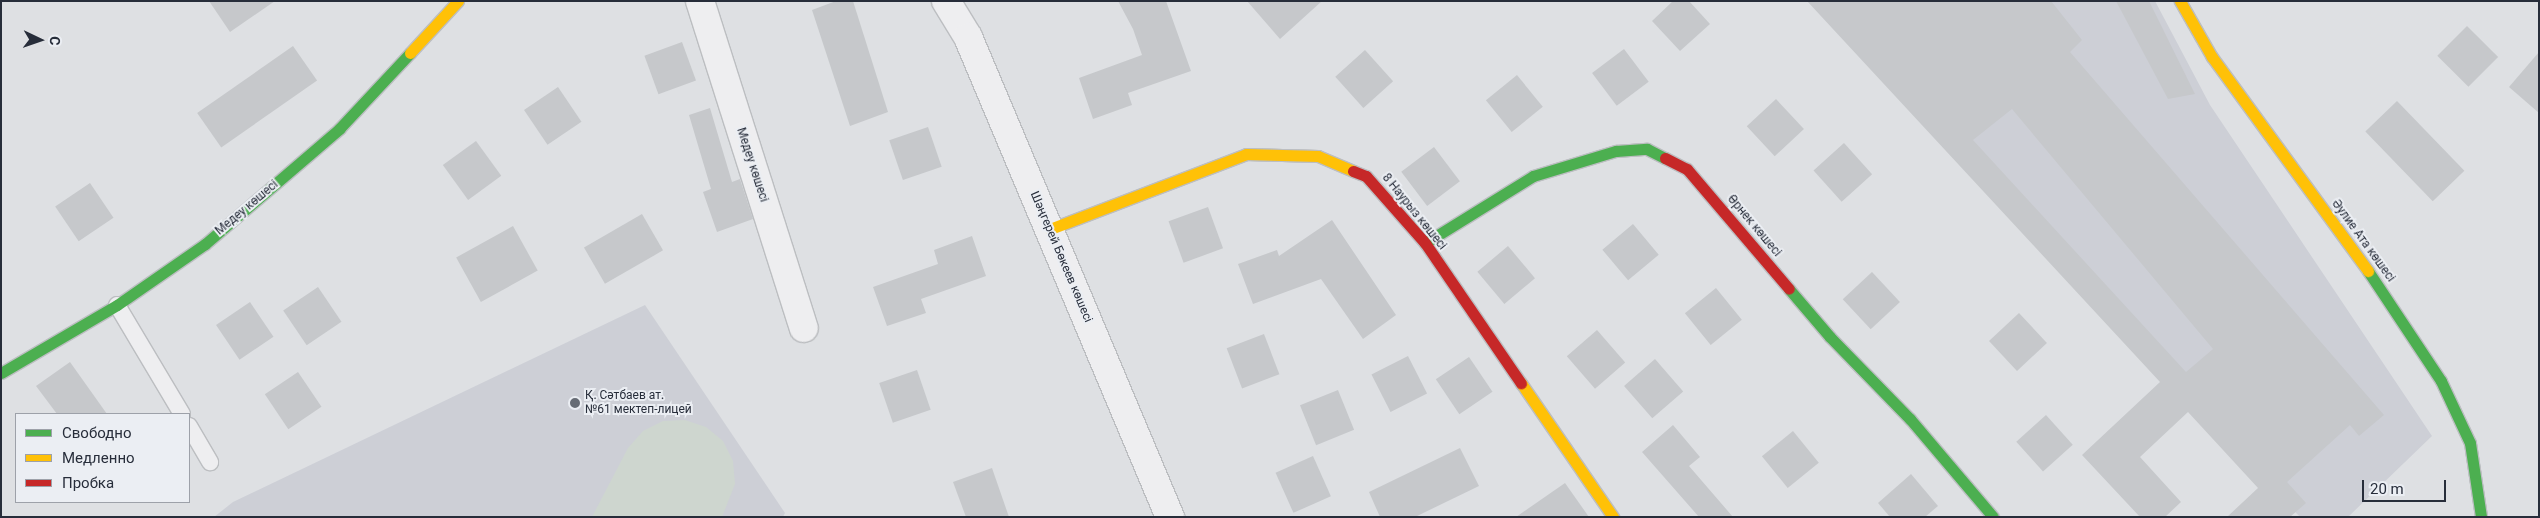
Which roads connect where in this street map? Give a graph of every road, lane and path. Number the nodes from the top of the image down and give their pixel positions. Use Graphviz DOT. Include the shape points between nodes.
graph roads {
  1 [pos="458,1"];
  2 [pos="700,1"];
  3 [pos="946,1"];
  4 [pos="2180,1"];
  5 [pos="1050,229"];
  6 [pos="1425,243"];
  7 [pos="117,305"];
  8 [pos="804,328"];
  9 [pos="1,373"];
  10 [pos="181,413"];
  11 [pos="190,428"];
  12 [pos="210,462"];
  13 [pos="1170,517"];
  14 [pos="1613,517"];
  15 [pos="1993,517"];
  16 [pos="2481,517"];
  1 -- 7 [label="street, Медеу көшесі" via="340,129 206,244"];
  2 -- 8 [label="street, Медеу көшесі"];
  3 -- 5 [label="street, Шәңгерей Бөкеев көшесі" via="968,37"];
  4 -- 16 [label="street, Әулие Ата көшесі" via="2212,57 2378,285 2441,381 2470,443"];
  5 -- 6 [label="street, 8 Наурыз көшесі" via="1246,154 1318,156 1366,176"];
  5 -- 13 [label="street, Шәңгерей Бөкеев көшесі"];
  6 -- 14 [label="street, 8 Наурыз көшесі"];
  6 -- 15 [label="street, Өрнек көшесі" via="1533,176 1616,151 1647,149 1687,169 1830,337 1910,419"];
  7 -- 9 [label="street, Медеу көшесі"];
  7 -- 10 [label="lane"];
  11 -- 12 [label="lane"];
}
